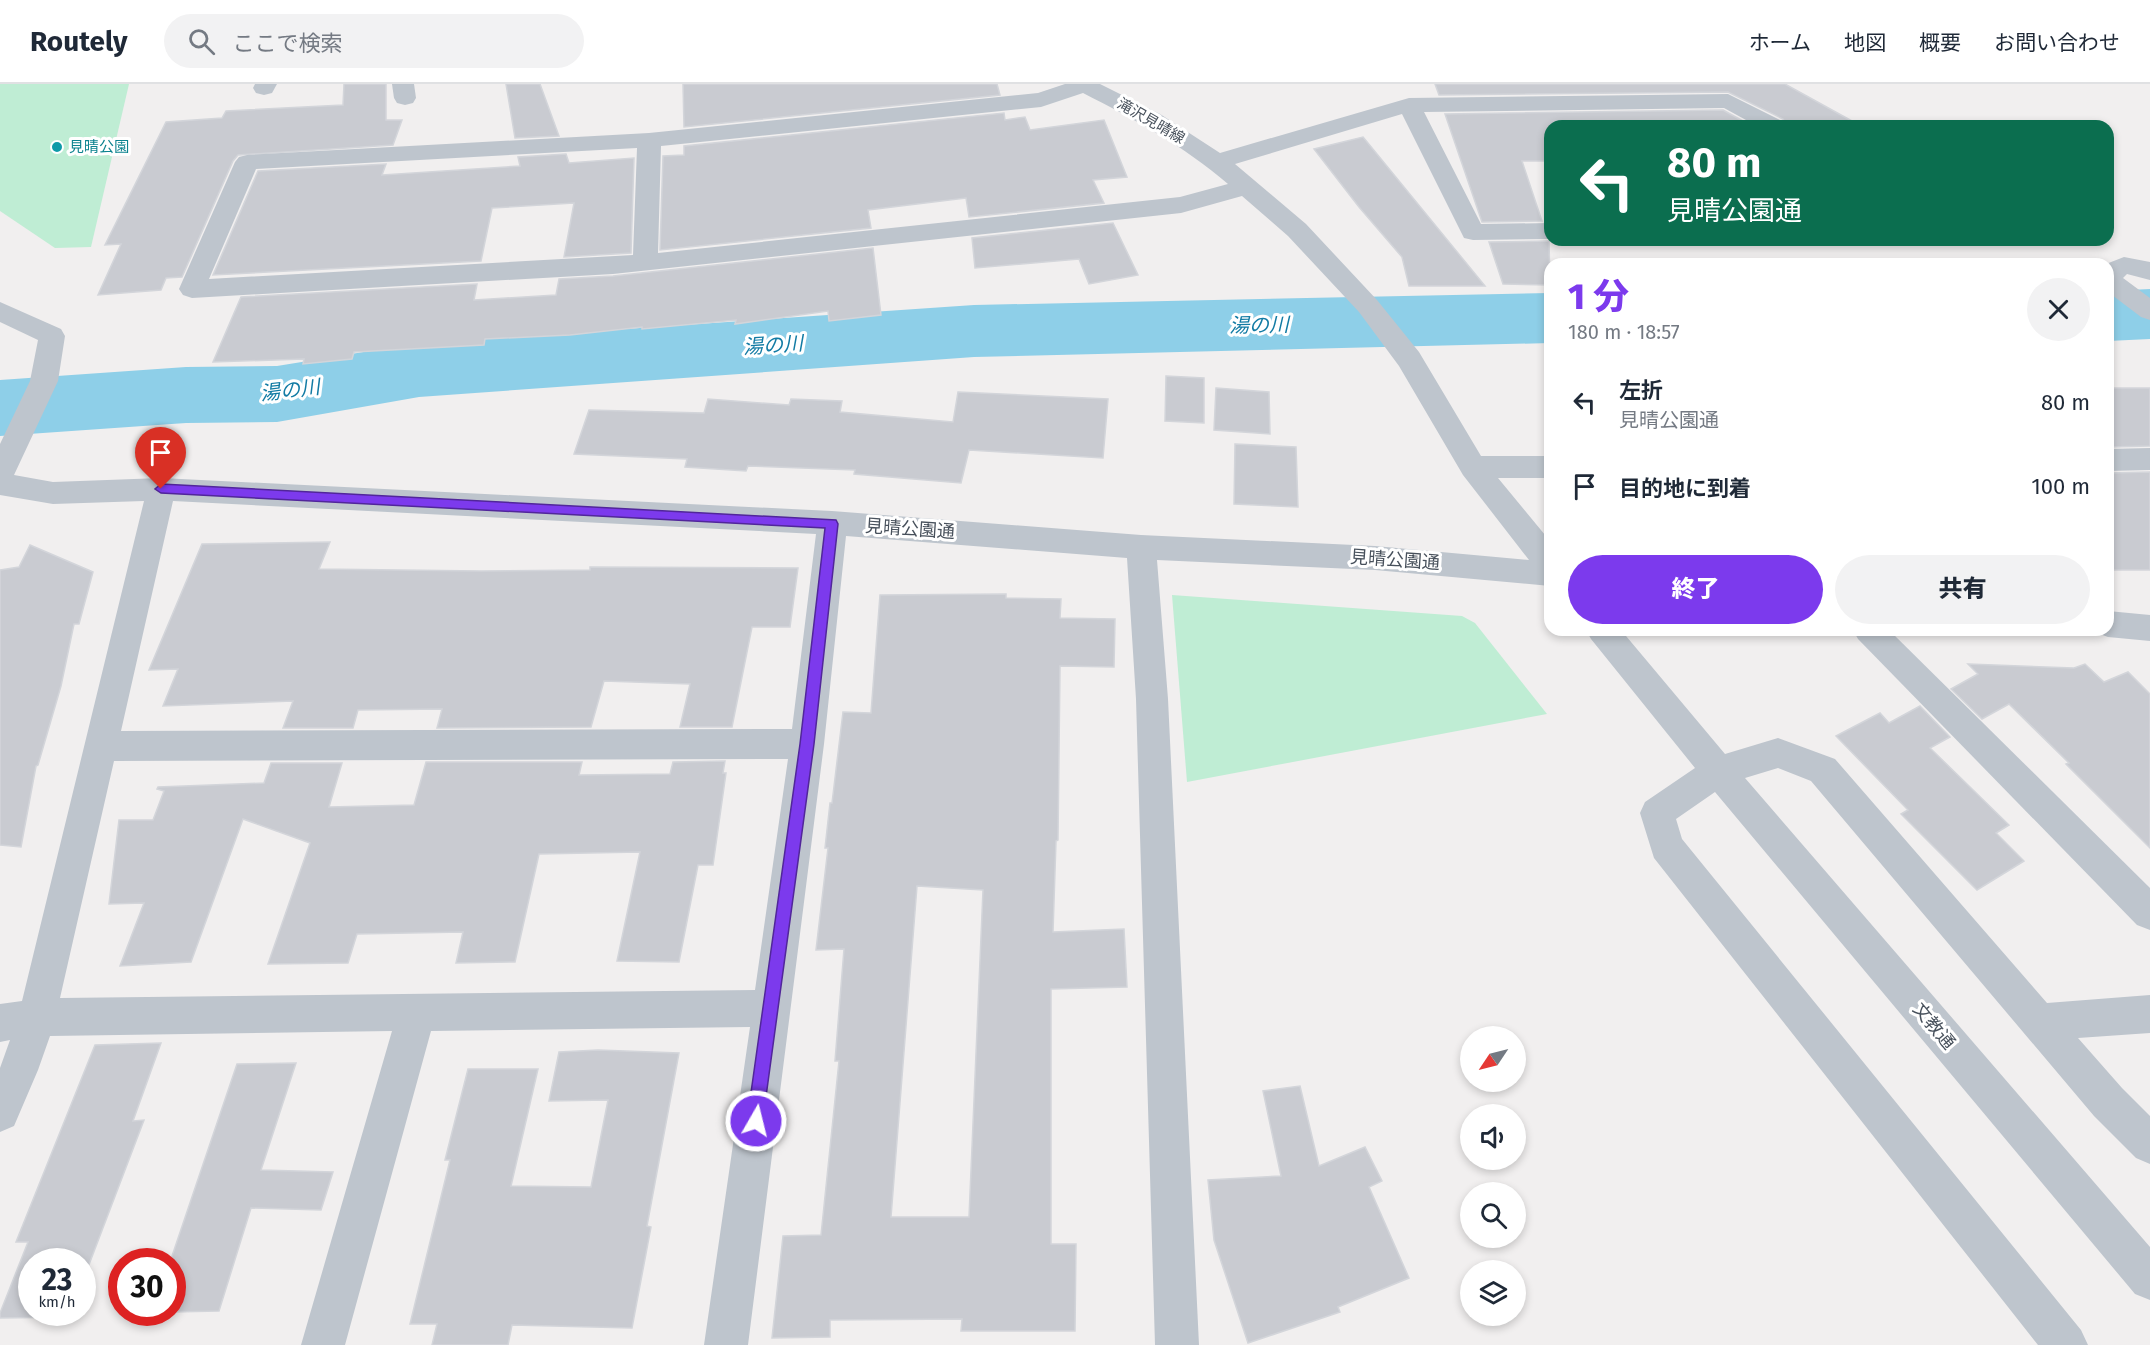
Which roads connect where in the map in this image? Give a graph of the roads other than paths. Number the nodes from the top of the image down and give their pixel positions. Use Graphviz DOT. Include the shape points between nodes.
graph roads {
  1 [pos="1083,84"];
  2 [pos="1409,105"];
  3 [pos="1763,120"];
  4 [pos="648,140"];
  5 [pos="1217,162"];
  6 [pos="1246,187"];
  7 [pos="1544,231"];
  8 [pos="645,263"];
  9 [pos="2114,270"];
  10 [pos="2150,271"];
  11 [pos="2114,284"];
  12 [pos="2140,304"];
  13 [pos="0,310"];
  14 [pos="2150,459"];
  15 [pos="2114,460"];
  16 [pos="1544,466"];
  17 [pos="1473,468"];
  18 [pos="0,474"];
  19 [pos="0,484"];
  20 [pos="161,489"];
  21 [pos="832,524"];
  22 [pos="1141,547"];
  23 [pos="1544,557"];
  24 [pos="1544,573"];
  25 [pos="2114,625"];
  26 [pos="2150,628"];
  27 [pos="1607,636"];
  28 [pos="1875,636"];
  29 [pos="807,744"];
  30 [pos="102,746"];
  31 [pos="1718,771"];
  32 [pos="2150,913"];
  33 [pos="771,1008"];
  34 [pos="417,1012"];
  35 [pos="2150,1014"];
  36 [pos="37,1017"];
  37 [pos="2039,1022"];
  38 [pos="0,1023"];
  39 [pos="0,1112"];
  40 [pos="2150,1144"];
  41 [pos="2150,1279"];
  42 [pos="323,1345"];
  43 [pos="726,1345"];
  44 [pos="1177,1345"];
  45 [pos="2066,1345"];
  1 -- 4 [label="street" via="1041,100"];
  1 -- 5 [label="street, 滝沢見晴線" via="1152,119"];
  2 -- 3 [label="street" via="1728,101"];
  2 -- 5 [label="street"];
  2 -- 7 [label="street" via="1473,232"];
  4 -- 8 [label="street"];
  4 -- 8 [label="street" via="247,162 192,289"];
  5 -- 6 [label="street, 滝沢見晴線"];
  6 -- 8 [label="street" via="1181,205"];
  6 -- 17 [label="street, 滝沢見晴線" via="1297,230 1368,306 1409,359"];
  9 -- 10 [label="street" via="2124,265"];
  11 -- 12 [label="street"];
  13 -- 18 [label="street" via="52,336 44,381"];
  14 -- 15 [label="street"];
  16 -- 17 [label="street"];
  17 -- 23 [label="street, 滝沢見晴線"];
  19 -- 20 [label="street, 見晴公園通" via="53,493"];
  20 -- 21 [label="street, 見晴公園通"];
  20 -- 30 [label="street"];
  21 -- 22 [label="street, 見晴公園通"];
  21 -- 29 [label="street"];
  22 -- 24 [label="street, 見晴公園通" via="1375,558"];
  22 -- 44 [label="street" via="1152,699"];
  25 -- 26 [label="street"];
  27 -- 31 [label="street, 文教通"];
  28 -- 32 [label="street"];
  29 -- 30 [label="street"];
  29 -- 33 [label="street"];
  30 -- 36 [label="street"];
  31 -- 37 [label="street" via="1778,753 1823,770"];
  31 -- 41 [label="street, 文教通"];
  31 -- 45 [label="street" via="1657,813 1666,847"];
  33 -- 34 [label="street"];
  33 -- 43 [label="street"];
  34 -- 36 [label="street"];
  34 -- 42 [label="street"];
  35 -- 37 [label="street"];
  36 -- 38 [label="street"];
  36 -- 39 [label="street"];
  37 -- 40 [label="street"];
}
